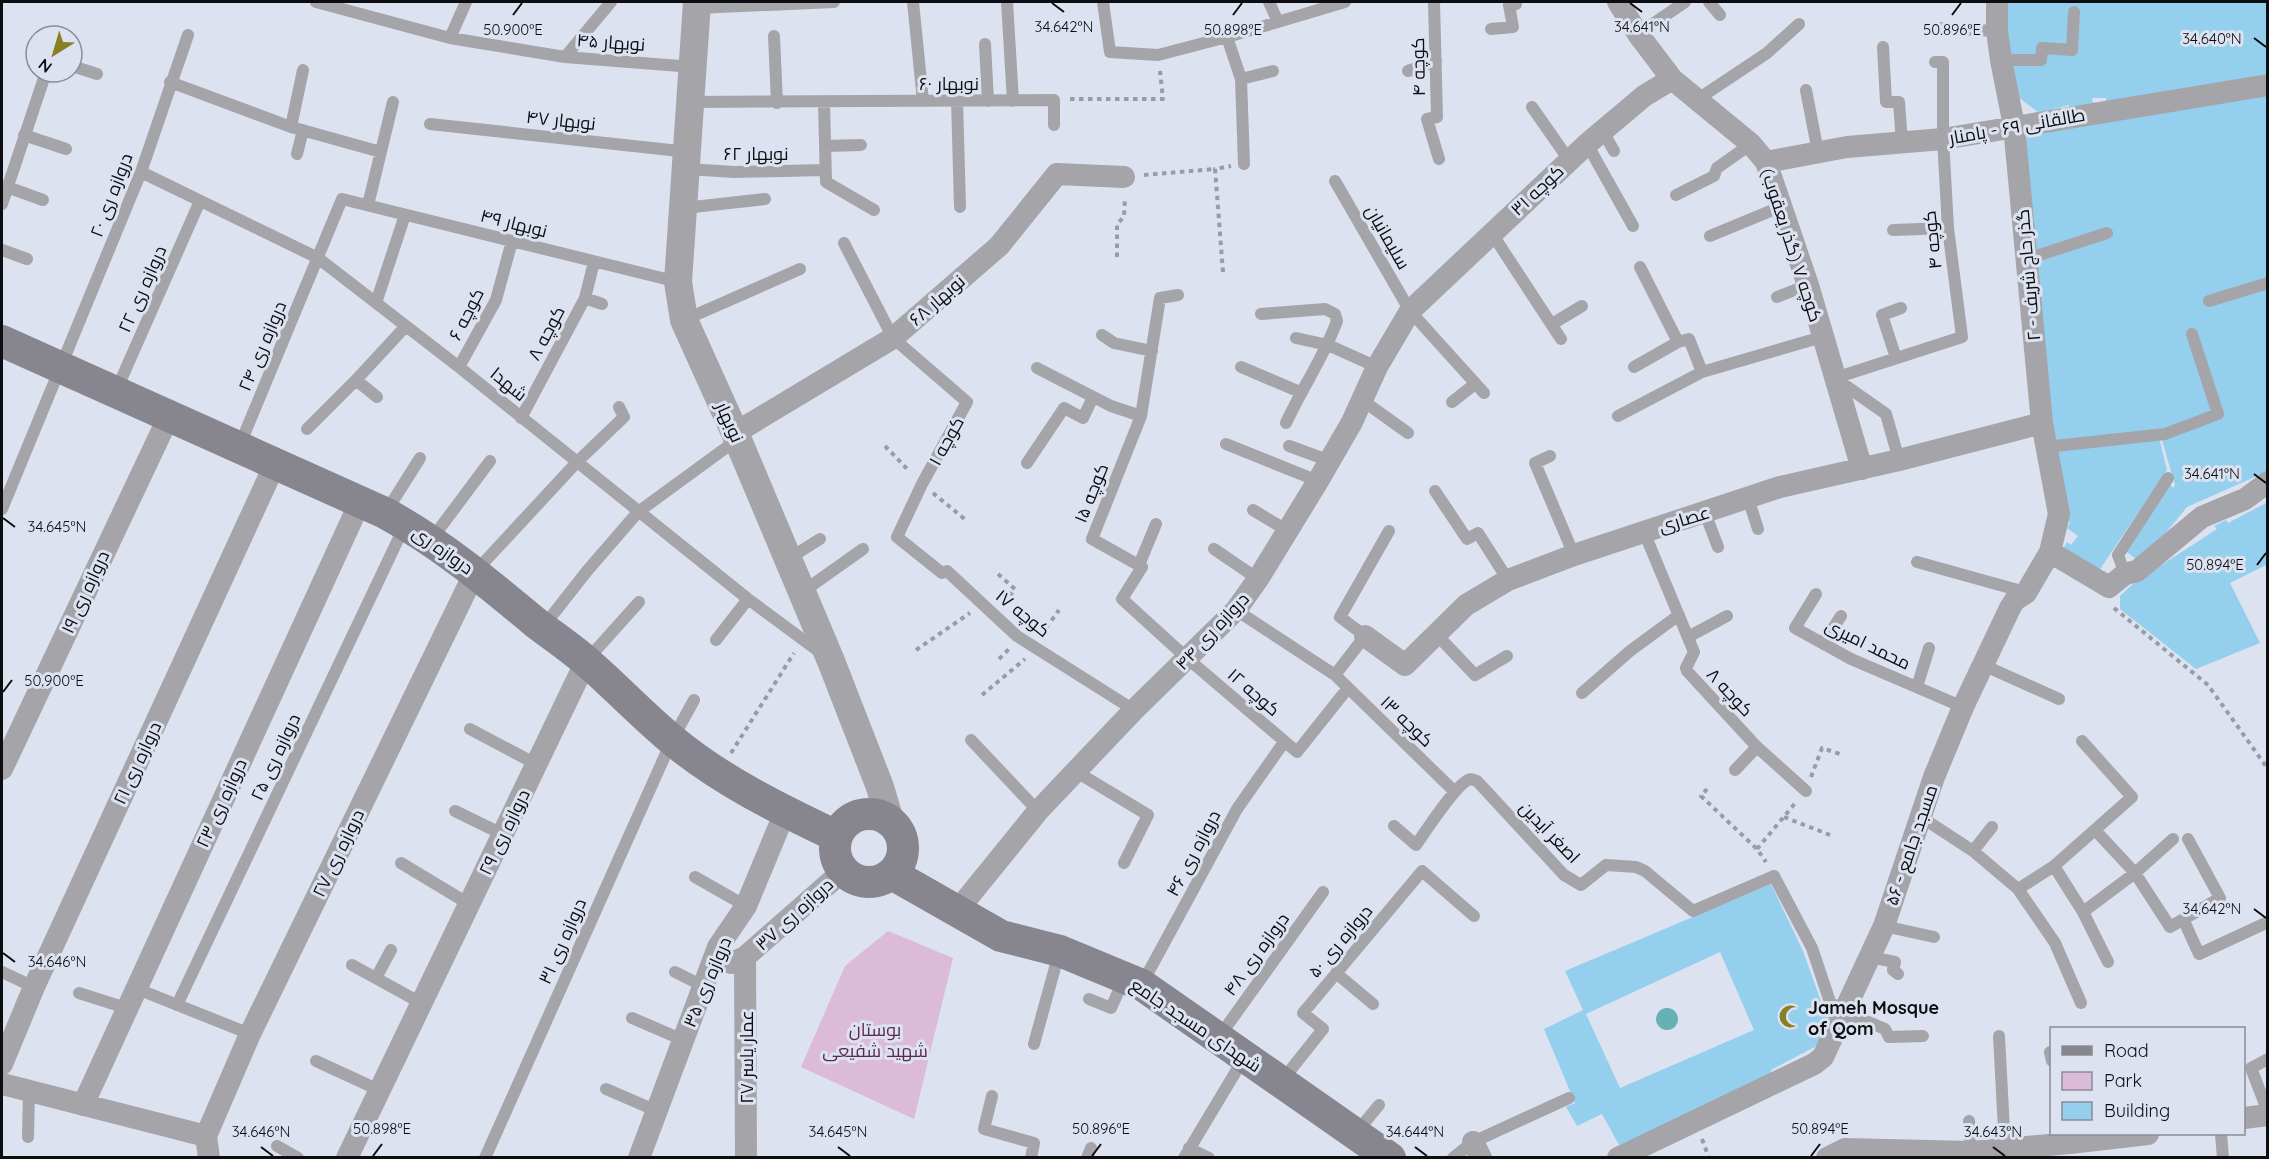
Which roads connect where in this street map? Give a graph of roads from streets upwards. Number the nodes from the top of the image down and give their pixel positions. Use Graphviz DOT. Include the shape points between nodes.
graph roads {
  1 [pos="1618,2"];
  2 [pos="1996,2"];
  3 [pos="697,5"];
  4 [pos="1672,79"];
  5 [pos="2268,85"];
  6 [pos="2014,126"];
  7 [pos="1766,162"];
  8 [pos="1124,177"];
  9 [pos="1410,311"];
  10 [pos="2,341"];
  11 [pos="169,416"];
  12 [pos="2042,423"];
  13 [pos="736,436"];
  14 [pos="275,464"];
  15 [pos="1862,469"];
  16 [pos="2268,482"];
  17 [pos="395,520"];
  18 [pos="2050,552"];
  19 [pos="475,572"];
  20 [pos="1365,636"];
  21 [pos="586,661"];
  22 [pos="2,769"];
  23 [pos="785,812"];
  24 [pos="890,821"];
  25 [pos="836,836"];
  26 [pos="843,871"];
  27 [pos="892,874"];
  28 [pos="957,911"];
  29 [pos="715,954"];
  30 [pos="745,957"];
  31 [pos="2,1064"];
  32 [pos="2,1084"];
  33 [pos="83,1105"];
  34 [pos="2268,1114"];
  35 [pos="2245,1119"];
  36 [pos="2128,1135"];
  37 [pos="2069,1138"];
  38 [pos="208,1147"];
  39 [pos="347,1158"];
  40 [pos="639,1158"];
  41 [pos="746,1158"];
  42 [pos="1390,1158"];
  43 [pos="1618,1158"];
  44 [pos="1827,1158"];
  1 -- 4 [label="street, کوچه ۷ (گذر یعقوب)"];
  2 -- 6 [label="street" via="2001,60"];
  3 -- 13 [label="street, نوبهار" via="678,282 684,320"];
  4 -- 7 [label="street, کوچه ۷ (گذر یعقوب)"];
  4 -- 9 [label="street, کوچه ۳۱" via="1644,96 1569,160"];
  5 -- 6 [label="street, طالقانی ۶۹ - پامنار"];
  6 -- 7 [label="street, طالقانی ۶۹ - پامنار"];
  6 -- 12 [label="street, ۲ - گذر حاج شریف"];
  7 -- 15 [label="street, کوچه ۷ (گذر یعقوب)" via="1808,285"];
  8 -- 13 [label="street, نوبهار ۶۸" via="1057,174 999,246 894,338"];
  9 -- 28 [label="street, دروازه ری ۴۴" via="1330,461 1236,610 1075,771"];
  10 -- 11 [label="main road, دروازه ری"];
  11 -- 14 [label="main road, دروازه ری"];
  11 -- 22 [label="street, دروازه ری ۱۹"];
  12 -- 15 [label="street, عصاری"];
  12 -- 18 [label="street, ۵۶ - مسجد جامع" via="2059,514"];
  13 -- 24 [label="street, نوبهار" via="831,661"];
  14 -- 17 [label="main road, دروازه ری"];
  14 -- 31 [label="street, دروازه ری ۲۱"];
  15 -- 20 [label="street, عصاری" via="1780,487 1509,580 1466,605 1405,665"];
  16 -- 18 [label="street" via="2245,499 2202,517 2137,571 2117,580"];
  17 -- 19 [label="main road, دروازه ری"];
  17 -- 33 [label="street, دروازه ری ۲۳" via="131,998"];
  18 -- 43 [label="street, ۵۶ - مسجد جامع" via="2026,592 2010,608 1963,707 1934,777 1884,926 1823,1057"];
  19 -- 21 [label="main road, دروازه ری"];
  19 -- 38 [label="street, دروازه ری ۲۷" via="250,1034"];
  21 -- 23 [label="main road, دروازه ری" via="672,740 718,773"];
  21 -- 39 [label="street, دروازه ری ۲۹"];
  23 -- 25 [label="main road, دروازه ری"];
  23 -- 29 [label="street, دروازه ری ۳۵" via="746,906"];
  24 -- 25 [label="main road" via="876,814 860,815 845,823"];
  24 -- 27 [label="main road" via="900,833 903,847"];
  25 -- 26 [label="main road" via="836,860"];
  26 -- 27 [label="main road" via="867,883"];
  26 -- 30 [label="street, دروازه ری ۳۷"];
  27 -- 28 [label="main road, شهدای مسجد جامع"];
  28 -- 42 [label="main road, شهدای مسجد جامع" via="1001,936 1060,951 1133,981"];
  29 -- 30 [label="street, دروازه ری ۳۷" via="726,964"];
  29 -- 40 [label="street, دروازه ری ۳۵"];
  30 -- 41 [label="street, عمار یاسر ۲۷"];
  32 -- 33 [label="street"];
  33 -- 38 [label="street"];
  34 -- 35 [label="street"];
  36 -- 37 [label="street"];
  37 -- 44 [label="street" via="1971,1152 1845,1149"];
}
